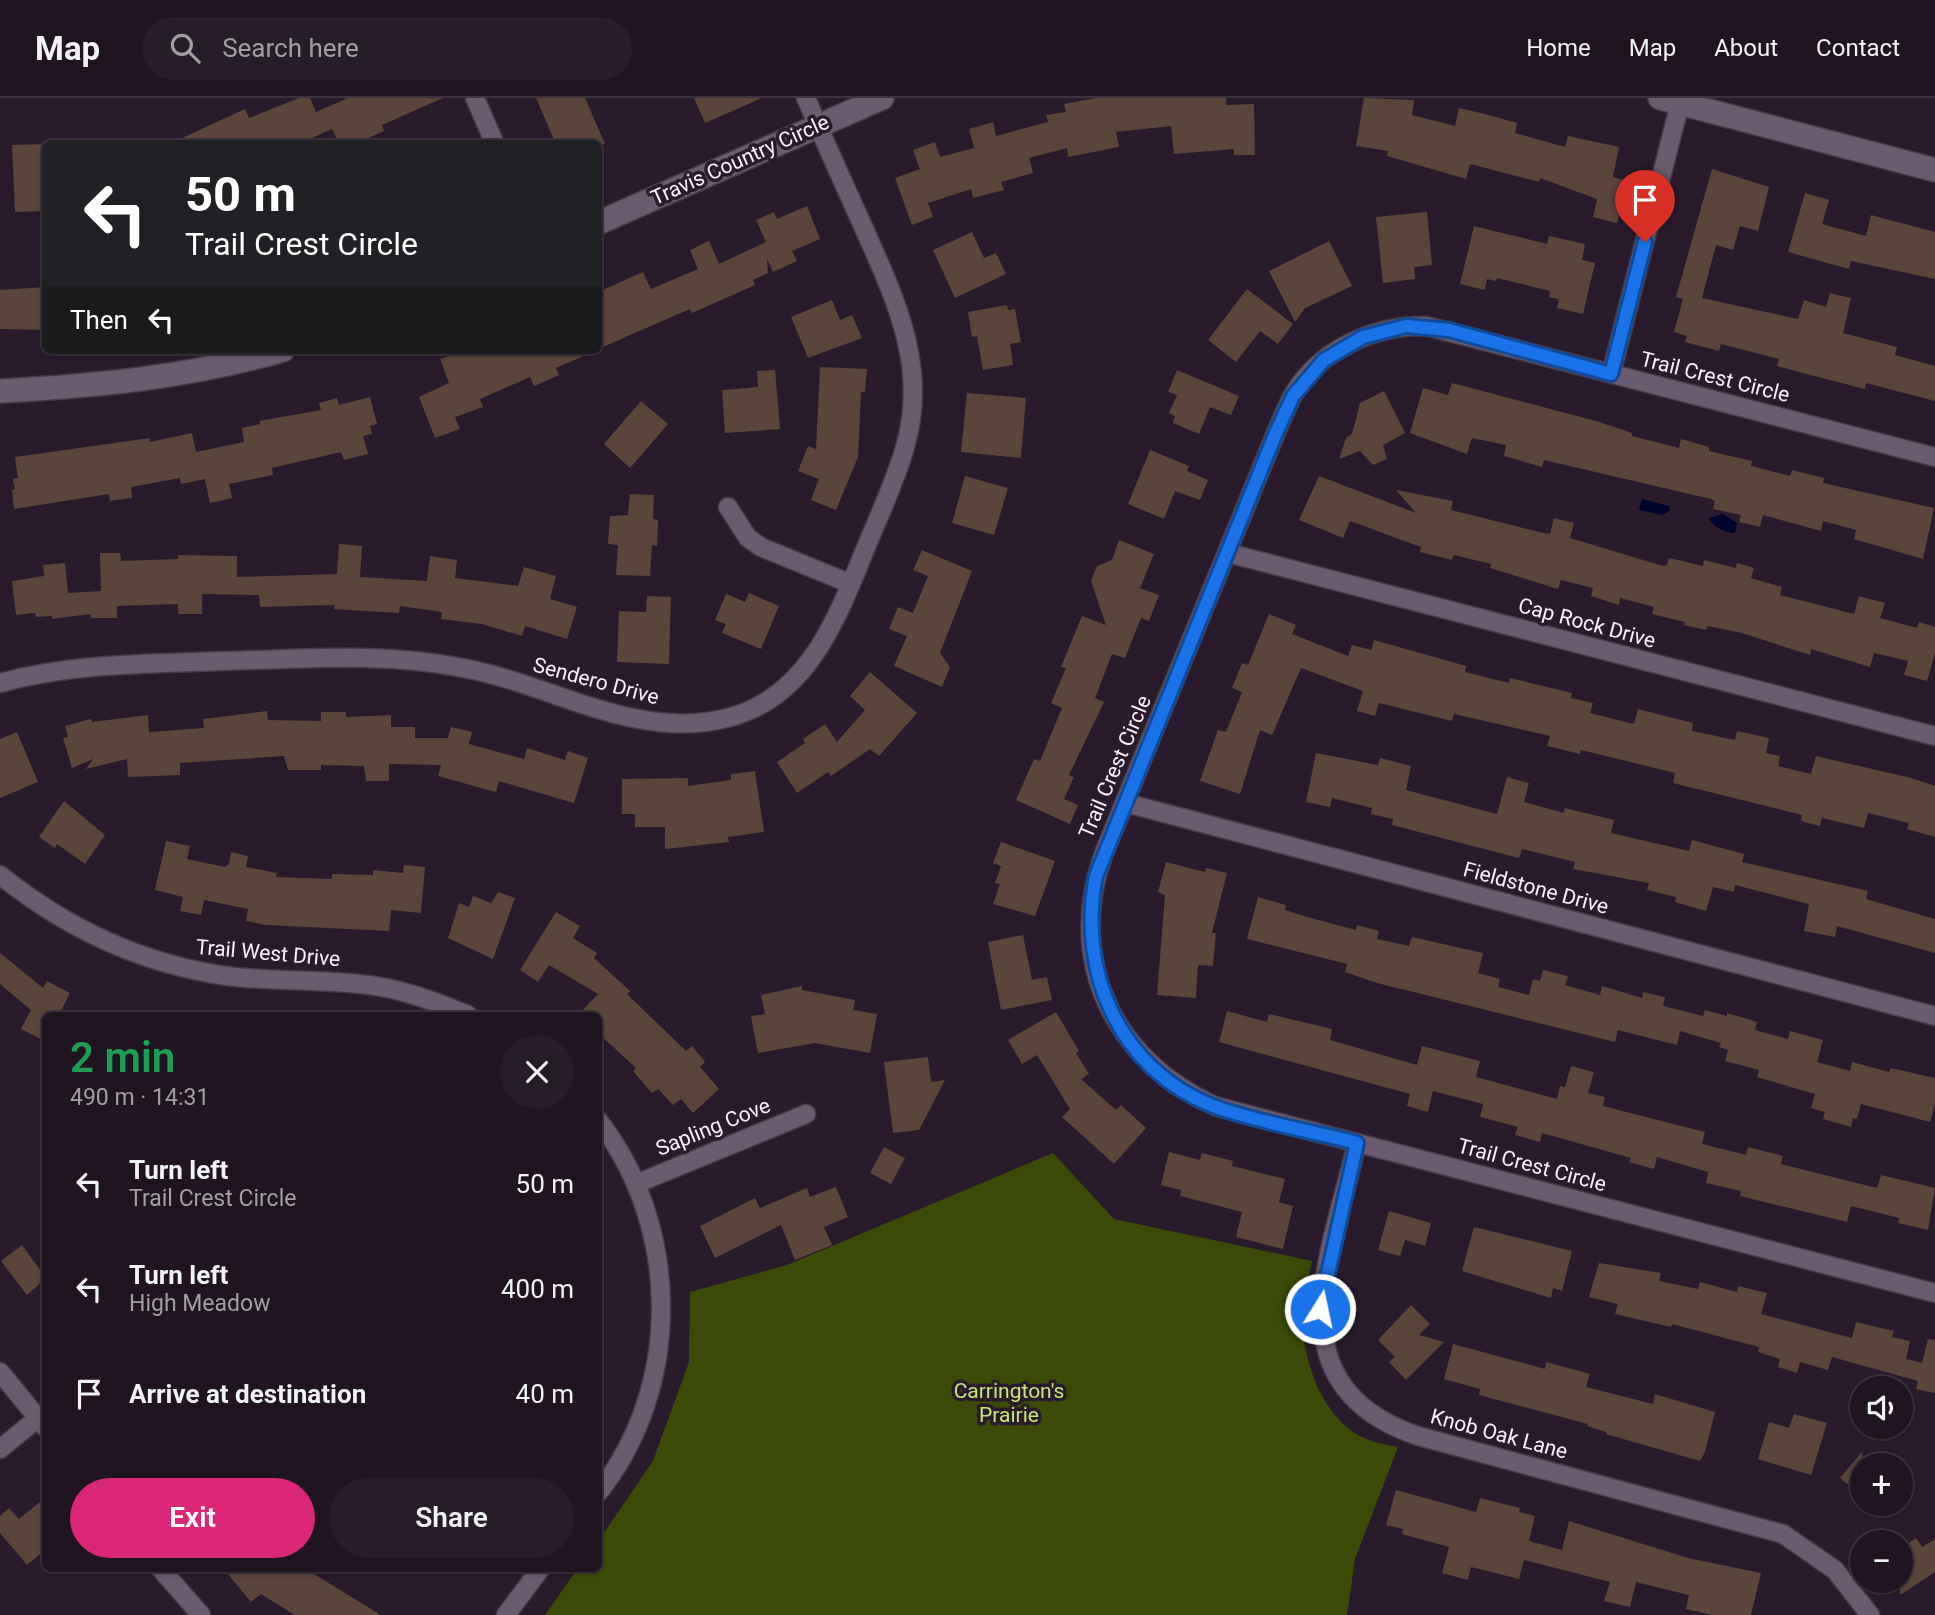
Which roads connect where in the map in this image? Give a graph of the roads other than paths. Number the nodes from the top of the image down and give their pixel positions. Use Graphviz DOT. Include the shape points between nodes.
graph roads {
  1 [pos="475,98"];
  2 [pos="806,98"];
  3 [pos="882,98"];
  4 [pos="1670,101"];
  5 [pos="817,125"];
  6 [pos="493,140"];
  7 [pos="1935,170"];
  8 [pos="602,221"];
  9 [pos="264,354"];
  10 [pos="1611,374"];
  11 [pos="0,391"];
  12 [pos="1935,457"];
  13 [pos="728,507"];
  14 [pos="1228,553"];
  15 [pos="851,583"];
  16 [pos="0,683"];
  17 [pos="1935,736"];
  18 [pos="1126,803"];
  19 [pos="0,875"];
  20 [pos="461,1012"];
  21 [pos="1935,1016"];
  22 [pos="806,1114"];
  23 [pos="602,1126"];
  24 [pos="1357,1143"];
  25 [pos="638,1183"];
  26 [pos="1935,1293"];
  27 [pos="0,1372"];
  28 [pos="42,1423"];
  29 [pos="0,1449"];
  30 [pos="602,1487"];
  31 [pos="163,1572"];
  32 [pos="538,1572"];
  33 [pos="201,1615"];
  34 [pos="506,1615"];
  35 [pos="1870,1615"];
  1 -- 6 [label="street"];
  2 -- 5 [label="street, Sendero Drive"];
  3 -- 5 [label="street, Travis Country Circle"];
  4 -- 7 [label="street"];
  4 -- 10 [label="street"];
  5 -- 8 [label="street, Travis Country Circle"];
  5 -- 15 [label="street, Sendero Drive" via="903,319 914,384 906,446"];
  9 -- 11 [label="street" via="161,376"];
  10 -- 12 [label="street, Trail Crest Circle"];
  10 -- 14 [label="street, Trail Crest Circle" via="1426,326 1363,337 1324,360 1293,396"];
  13 -- 15 [label="street" via="743,531 761,547"];
  14 -- 17 [label="street, Cap Rock Drive"];
  14 -- 18 [label="street, Trail Crest Circle"];
  15 -- 16 [label="street, Sendero Drive" via="814,659 796,678 753,709 707,722 647,722 480,671 355,657 106,666"];
  18 -- 21 [label="street, Fieldstone Drive"];
  18 -- 24 [label="street, Trail Crest Circle" via="1096,876 1089,923 1094,966 1121,1029 1149,1064 1198,1098"];
  19 -- 20 [label="street, Trail West Drive" via="55,915 99,938 176,966 239,977 361,984 435,1001"];
  22 -- 25 [label="street, Sapling Cove"];
  23 -- 25 [label="street"];
  24 -- 26 [label="street, Trail Crest Circle"];
  24 -- 35 [label="street, Knob Oak Lane" via="1320,1309 1323,1341 1336,1374 1361,1407 1391,1427 1418,1436 1783,1534 1835,1570"];
  25 -- 30 [label="street" via="660,1270 661,1329 638,1424"];
  27 -- 28 [label="street"];
  28 -- 29 [label="street"];
  31 -- 33 [label="street"];
  32 -- 34 [label="street"];
}
